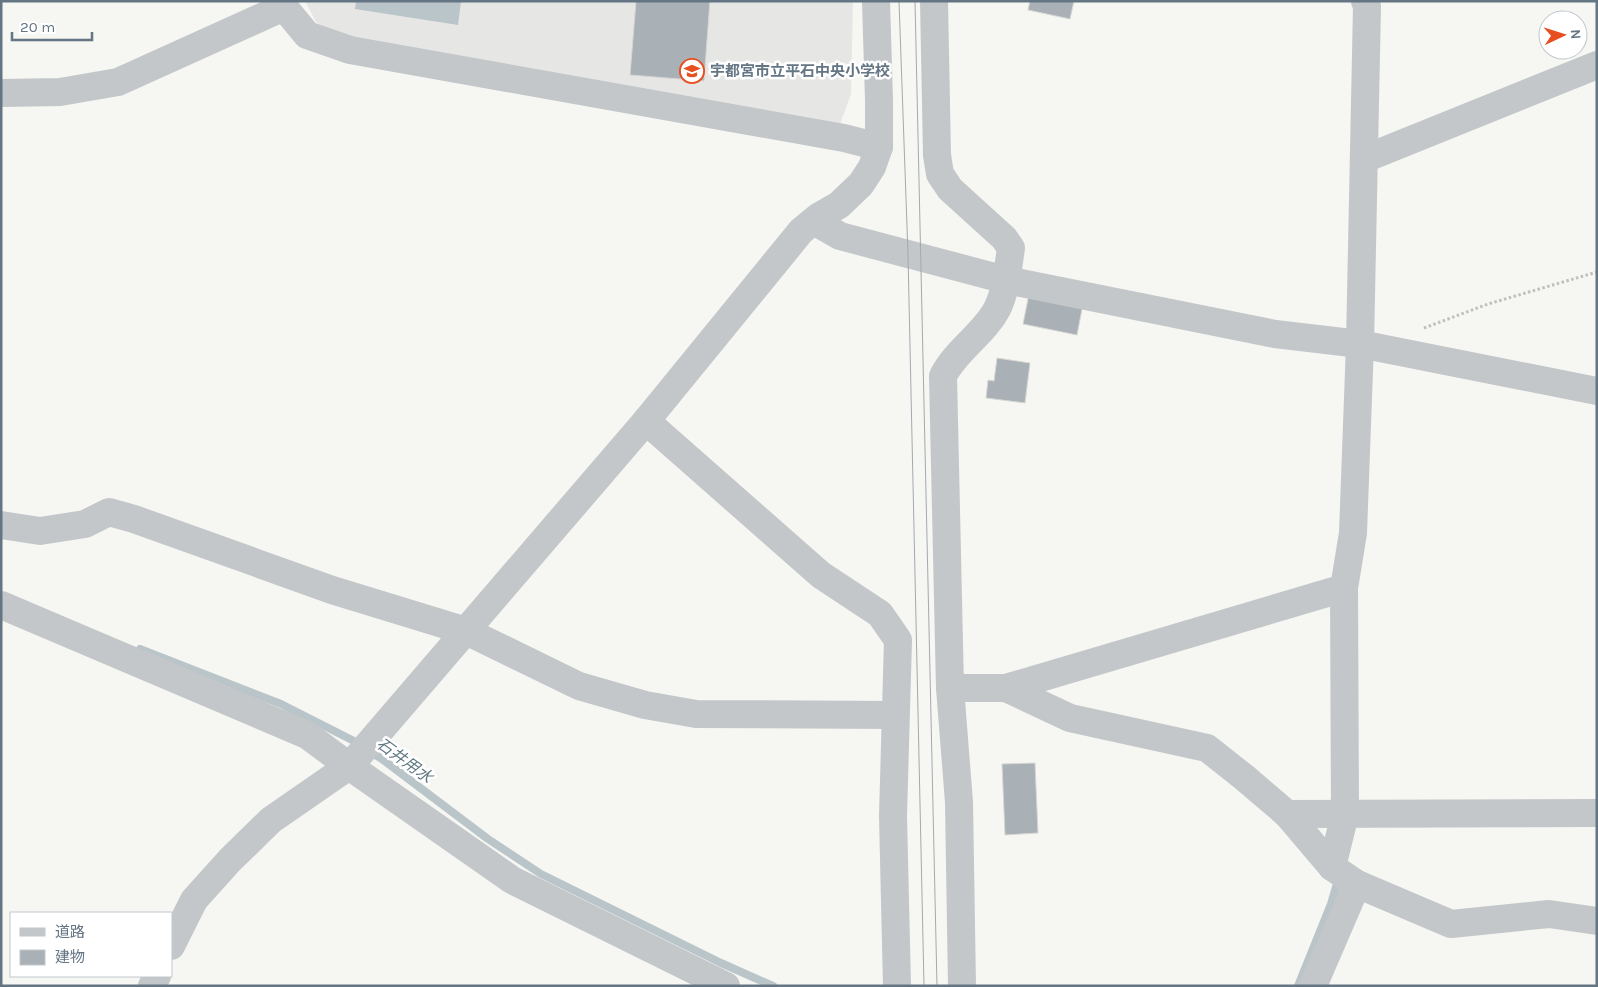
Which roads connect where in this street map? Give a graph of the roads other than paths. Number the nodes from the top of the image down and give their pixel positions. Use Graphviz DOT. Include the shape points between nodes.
graph roads {
  1 [pos="876,1"];
  2 [pos="934,1"];
  3 [pos="1365,1"];
  4 [pos="282,4"];
  5 [pos="1597,65"];
  6 [pos="1,93"];
  7 [pos="878,147"];
  8 [pos="1364,159"];
  9 [pos="814,221"];
  10 [pos="1006,280"];
  11 [pos="1369,346"];
  12 [pos="1597,391"];
  13 [pos="646,421"];
  14 [pos="1,525"];
  15 [pos="1344,588"];
  16 [pos="1,605"];
  17 [pos="466,631"];
  18 [pos="950,688"];
  19 [pos="1006,688"];
  20 [pos="894,715"];
  21 [pos="351,764"];
  22 [pos="1597,813"];
  23 [pos="1287,814"];
  24 [pos="1351,814"];
  25 [pos="1332,867"];
  26 [pos="1357,884"];
  27 [pos="1597,921"];
  28 [pos="172,944"];
  29 [pos="726,986"];
  30 [pos="897,986"];
  31 [pos="962,986"];
  32 [pos="1313,986"];
  1 -- 7 [label="street"];
  2 -- 10 [label="street" via="940,174 950,189 1004,238 1010,248"];
  3 -- 8 [label="street"];
  4 -- 6 [label="street" via="118,82 60,92"];
  4 -- 7 [label="street" via="307,35 350,50 844,138"];
  5 -- 8 [label="street"];
  7 -- 9 [label="street" via="872,167 861,184 839,205"];
  8 -- 11 [label="street"];
  9 -- 10 [label="street" via="840,236"];
  9 -- 13 [label="street" via="801,231"];
  10 -- 11 [label="street" via="1275,334"];
  10 -- 18 [label="street" via="990,319 949,364 943,376"];
  11 -- 12 [label="street"];
  11 -- 15 [label="street" via="1353,533"];
  13 -- 17 [label="street"];
  13 -- 20 [label="street" via="821,575 880,614 898,640"];
  14 -- 17 [label="street" via="40,531 85,524 109,512 332,590"];
  15 -- 19 [label="street"];
  15 -- 24 [label="street"];
  16 -- 21 [label="street" via="307,735"];
  17 -- 20 [label="street" via="578,686 645,705 696,714"];
  17 -- 21 [label="street"];
  18 -- 19 [label="street"];
  18 -- 31 [label="street" via="959,802"];
  19 -- 23 [label="street" via="1070,718 1207,748"];
  20 -- 30 [label="street"];
  21 -- 28 [label="street" via="271,820 230,860 194,900"];
  21 -- 29 [label="street" via="512,880"];
  22 -- 24 [label="street"];
  23 -- 24 [label="street"];
  23 -- 25 [label="street"];
  24 -- 25 [label="street"];
  25 -- 26 [label="street"];
  26 -- 27 [label="street" via="1452,924 1549,914"];
  26 -- 32 [label="street"];
}
